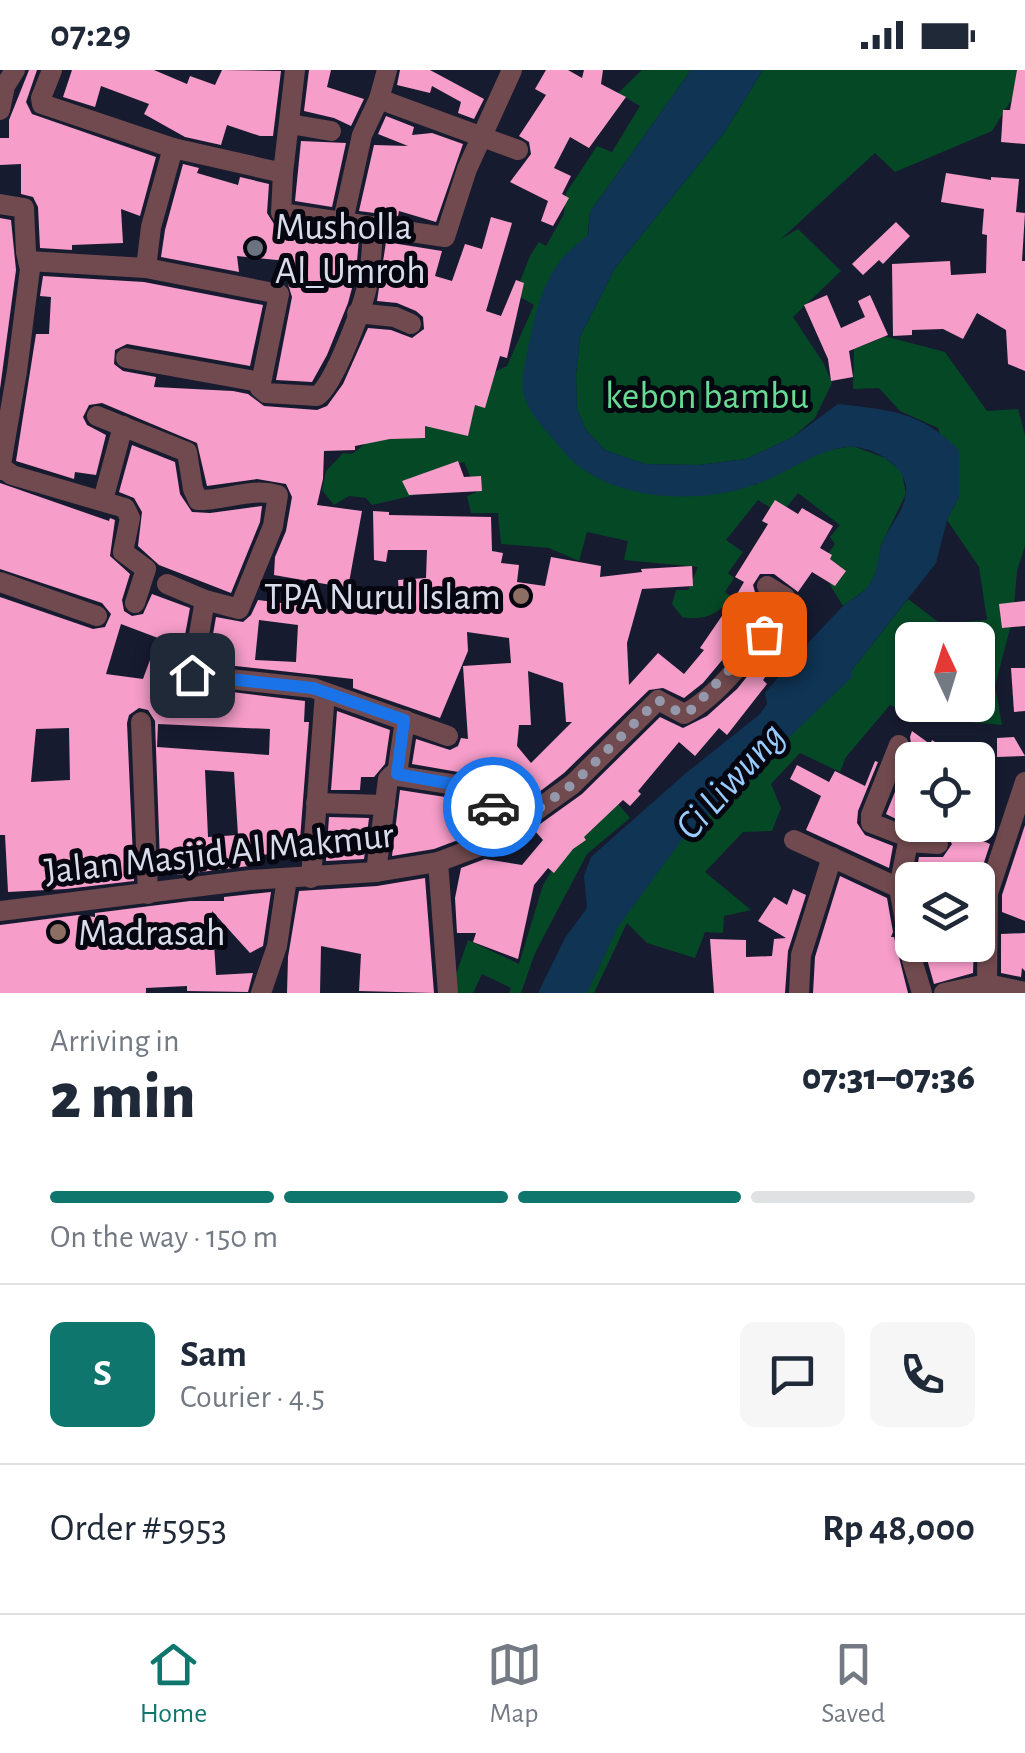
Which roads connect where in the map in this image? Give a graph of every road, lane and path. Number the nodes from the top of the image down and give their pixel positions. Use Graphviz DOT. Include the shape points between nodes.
graph roads {
  1 [pos="15,70"];
  2 [pos="52,70"];
  3 [pos="296,70"];
  4 [pos="387,70"];
  5 [pos="512,70"];
  6 [pos="379,99"];
  7 [pos="0,110"];
  8 [pos="290,124"];
  9 [pos="331,131"];
  10 [pos="482,138"];
  11 [pos="172,148"];
  12 [pos="518,150"];
  13 [pos="283,173"];
  14 [pos="0,204"];
  15 [pos="343,220"];
  16 [pos="374,226"];
  17 [pos="28,262"];
  18 [pos="146,268"];
  19 [pos="358,313"];
  20 [pos="412,324"];
  21 [pos="0,332"];
  22 [pos="22,333"];
  23 [pos="126,358"];
  24 [pos="260,382"];
  25 [pos="97,416"];
  26 [pos="122,426"];
  27 [pos="3,443"];
  28 [pos="1,469"];
  29 [pos="103,500"];
  30 [pos="0,582"];
  31 [pos="168,584"];
  32 [pos="768,586"];
  33 [pos="205,600"];
  34 [pos="135,604"];
  35 [pos="97,616"];
  36 [pos="324,692"];
  37 [pos="404,720"];
  38 [pos="141,722"];
  39 [pos="448,736"];
  40 [pos="895,756"];
  41 [pos="397,774"];
  42 [pos="1025,782"];
  43 [pos="316,803"];
  44 [pos="385,805"];
  45 [pos="895,832"];
  46 [pos="512,834"];
  47 [pos="794,840"];
  48 [pos="908,842"];
  49 [pos="938,844"];
  50 [pos="832,857"];
  51 [pos="438,862"];
  52 [pos="905,862"];
  53 [pos="376,872"];
  54 [pos="288,878"];
  55 [pos="311,878"];
  56 [pos="895,886"];
  57 [pos="148,894"];
  58 [pos="0,912"];
  59 [pos="913,962"];
  60 [pos="986,984"];
  61 [pos="1025,992"];
  62 [pos="261,993"];
  63 [pos="448,993"];
  64 [pos="799,993"];
  65 [pos="922,993"];
  66 [pos="944,993"];
  1 -- 7 [label="street"];
  2 -- 11 [label="street" via="42,104"];
  3 -- 8 [label="street"];
  4 -- 6 [label="street"];
  5 -- 10 [label="street"];
  6 -- 10 [label="street"];
  6 -- 15 [label="street" via="362,135"];
  8 -- 9 [label="street"];
  8 -- 13 [label="street"];
  10 -- 12 [label="street"];
  10 -- 16 [label="street" via="445,236"];
  11 -- 13 [label="street"];
  11 -- 18 [label="street"];
  13 -- 15 [label="street" via="281,213"];
  14 -- 17 [label="street" via="24,208"];
  15 -- 16 [label="street"];
  16 -- 19 [label="street"];
  17 -- 18 [label="street"];
  17 -- 22 [label="street"];
  18 -- 24 [label="street" via="279,294"];
  19 -- 20 [label="street"];
  19 -- 24 [label="street" via="320,395 266,393"];
  21 -- 22 [label="street"];
  22 -- 27 [label="street"];
  23 -- 24 [label="street"];
  25 -- 26 [label="street"];
  26 -- 29 [label="street"];
  26 -- 33 [label="street" via="187,452 198,500 278,495 274,526 241,606 234,610"];
  27 -- 28 [label="street"];
  28 -- 29 [label="street"];
  29 -- 34 [label="street" via="128,511 124,552 146,569"];
  30 -- 35 [label="street"];
  31 -- 33 [label="street"];
  32 -- 46 [label="street, Jalan Masjid Al Makmur" via="786,603 703,700 684,714 658,700"];
  33 -- 36 [label="street" via="192,675"];
  36 -- 37 [label="street"];
  36 -- 43 [label="street"];
  37 -- 39 [label="street"];
  37 -- 41 [label="street"];
  38 -- 57 [label="street"];
  40 -- 45 [label="street" via="870,819"];
  41 -- 44 [label="street" via="388,779"];
  41 -- 46 [label="street" via="464,786 491,804"];
  42 -- 60 [label="street" via="988,893"];
  43 -- 44 [label="street"];
  43 -- 55 [label="street"];
  44 -- 53 [label="street"];
  46 -- 51 [label="street, Jalan Masjid Al Makmur"];
  47 -- 50 [label="street"];
  48 -- 49 [label="street"];
  48 -- 52 [label="street"];
  50 -- 56 [label="street"];
  50 -- 64 [label="street" via="802,954"];
  51 -- 53 [label="street, Jalan Masjid Al Makmur"];
  51 -- 63 [label="street"];
  53 -- 55 [label="street, Jalan Masjid Al Makmur"];
  54 -- 55 [label="street, Jalan Masjid Al Makmur"];
  54 -- 57 [label="street, Jalan Masjid Al Makmur"];
  54 -- 62 [label="street"];
  57 -- 58 [label="street, Jalan Masjid Al Makmur"];
  59 -- 65 [label="street"];
  60 -- 61 [label="street"];
  60 -- 66 [label="street"];
}
